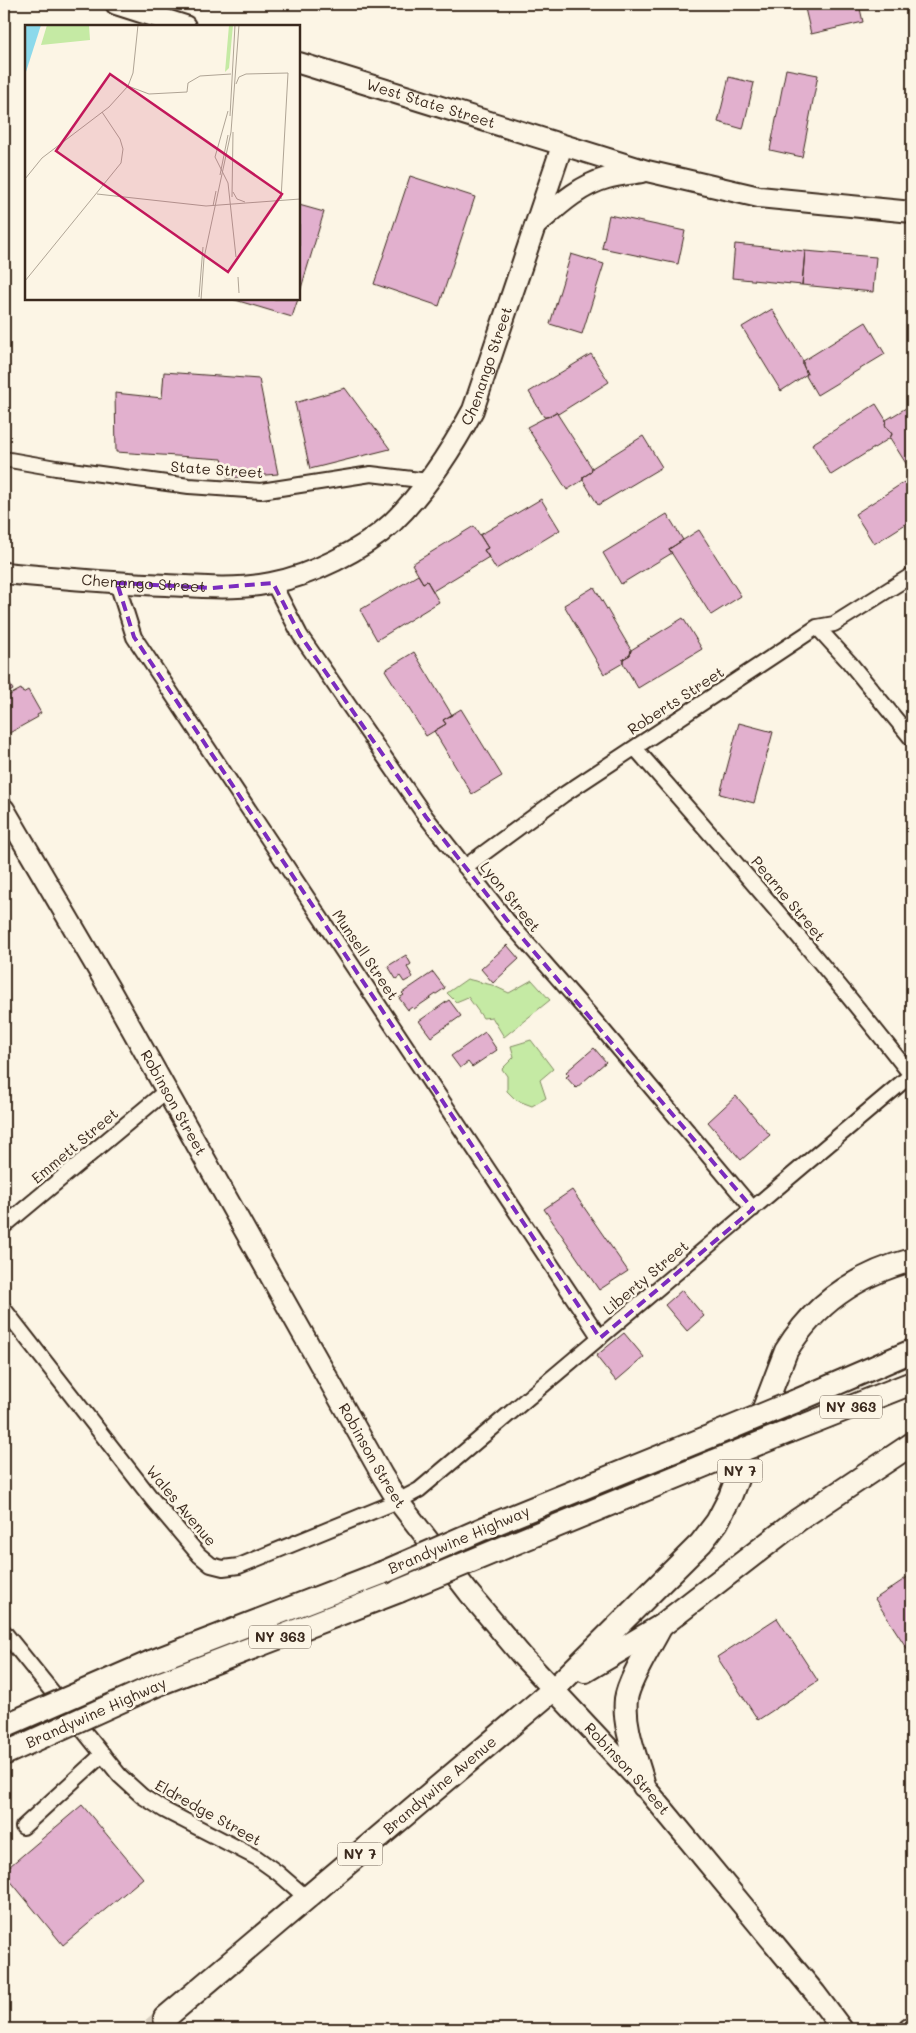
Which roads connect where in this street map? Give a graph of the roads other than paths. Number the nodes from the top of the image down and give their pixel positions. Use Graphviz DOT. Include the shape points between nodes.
graph roads {
  1 [pos="116,4"];
  2 [pos="182,25"];
  3 [pos="300,63"];
  4 [pos="562,146"];
  5 [pos="647,171"];
  6 [pos="912,212"];
  7 [pos="534,228"];
  8 [pos="4,459"];
  9 [pos="428,481"];
  10 [pos="4,573"];
  11 [pos="912,575"];
  12 [pos="117,583"];
  13 [pos="273,583"];
  14 [pos="817,627"];
  15 [pos="912,739"];
  16 [pos="635,748"];
  17 [pos="4,809"];
  18 [pos="465,867"];
  19 [pos="911,1074"];
  20 [pos="166,1091"];
  21 [pos="753,1209"];
  22 [pos="4,1226"];
  23 [pos="912,1260"];
  24 [pos="4,1310"];
  25 [pos="600,1338"];
  26 [pos="912,1350"];
  27 [pos="912,1383"];
  28 [pos="912,1444"];
  29 [pos="398,1501"];
  30 [pos="661,1626"];
  31 [pos="4,1632"];
  32 [pos="554,1689"];
  33 [pos="4,1726"];
  34 [pos="4,1754"];
  35 [pos="103,1754"];
  36 [pos="644,1786"];
  37 [pos="24,1827"];
  38 [pos="308,1899"];
  39 [pos="166,2018"];
  40 [pos="912,2027"];
  41 [pos="842,2029"];
  42 [pos="909,2029"];
  1 -- 2 [label="street"];
  3 -- 4 [label="street, West State Street"];
  4 -- 5 [label="street"];
  4 -- 7 [label="street, Chenango Street"];
  5 -- 6 [label="street" via="759,197"];
  5 -- 7 [label="street" via="608,177 587,186 562,202"];
  7 -- 9 [label="street, Chenango Street" via="473,410 456,442"];
  8 -- 9 [label="street, State Street" via="189,486 261,491 371,474"];
  9 -- 13 [label="street, Chenango Street" via="391,524 363,544 326,565"];
  10 -- 12 [label="street, Chenango Street"];
  11 -- 14 [label="street, Roberts Street" via="834,624"];
  12 -- 13 [label="street, Chenango Street" via="212,588"];
  12 -- 25 [label="street, Munsell Street" via="134,637"];
  13 -- 18 [label="street, Lyon Street" via="300,635 426,817"];
  14 -- 15 [label="street"];
  14 -- 16 [label="street, Roberts Street"];
  16 -- 18 [label="street, Roberts Street" via="563,794"];
  16 -- 19 [label="street, Pearne Street" via="725,850"];
  17 -- 20 [label="street, Robinson Street"];
  18 -- 21 [label="street, Lyon Street" via="506,920"];
  19 -- 21 [label="street, Liberty Street"];
  20 -- 22 [label="street, Emmett Street"];
  20 -- 29 [label="street, Robinson Street"];
  21 -- 25 [label="street, Liberty Street"];
  23 -- 32 [label="main road, NY 7" via="856,1282 816,1312 798,1331 786,1351 730,1497 717,1522 676,1569"];
  24 -- 29 [label="street, Wales Avenue" via="152,1499 212,1566 239,1566"];
  25 -- 29 [label="street, Liberty Street" via="419,1490"];
  26 -- 33 [label="main road, Brandywine Highway / NY 363, bridge" via="382,1573 151,1662"];
  27 -- 34 [label="main road, Brandywine Highway / NY 363, bridge" via="399,1592 161,1682"];
  28 -- 30 [label="main road, NY 7" via="798,1520"];
  29 -- 32 [label="street, Robinson Street" via="468,1593"];
  30 -- 32 [label="main road, NY 7"];
  30 -- 36 [label="main road" via="630,1685 626,1700 628,1727"];
  31 -- 35 [label="street, Eldredge Street"];
  32 -- 36 [label="street, Robinson Street"];
  32 -- 38 [label="main road, Brandywine Avenue / NY 7"];
  35 -- 37 [label="street"];
  35 -- 38 [label="street, Eldredge Street" via="120,1776 142,1796 257,1858"];
  36 -- 41 [label="street, Robinson Street"];
  38 -- 39 [label="main road, Brandywine Avenue / NY 7"];
  40 -- 42 [label="street"];
}
